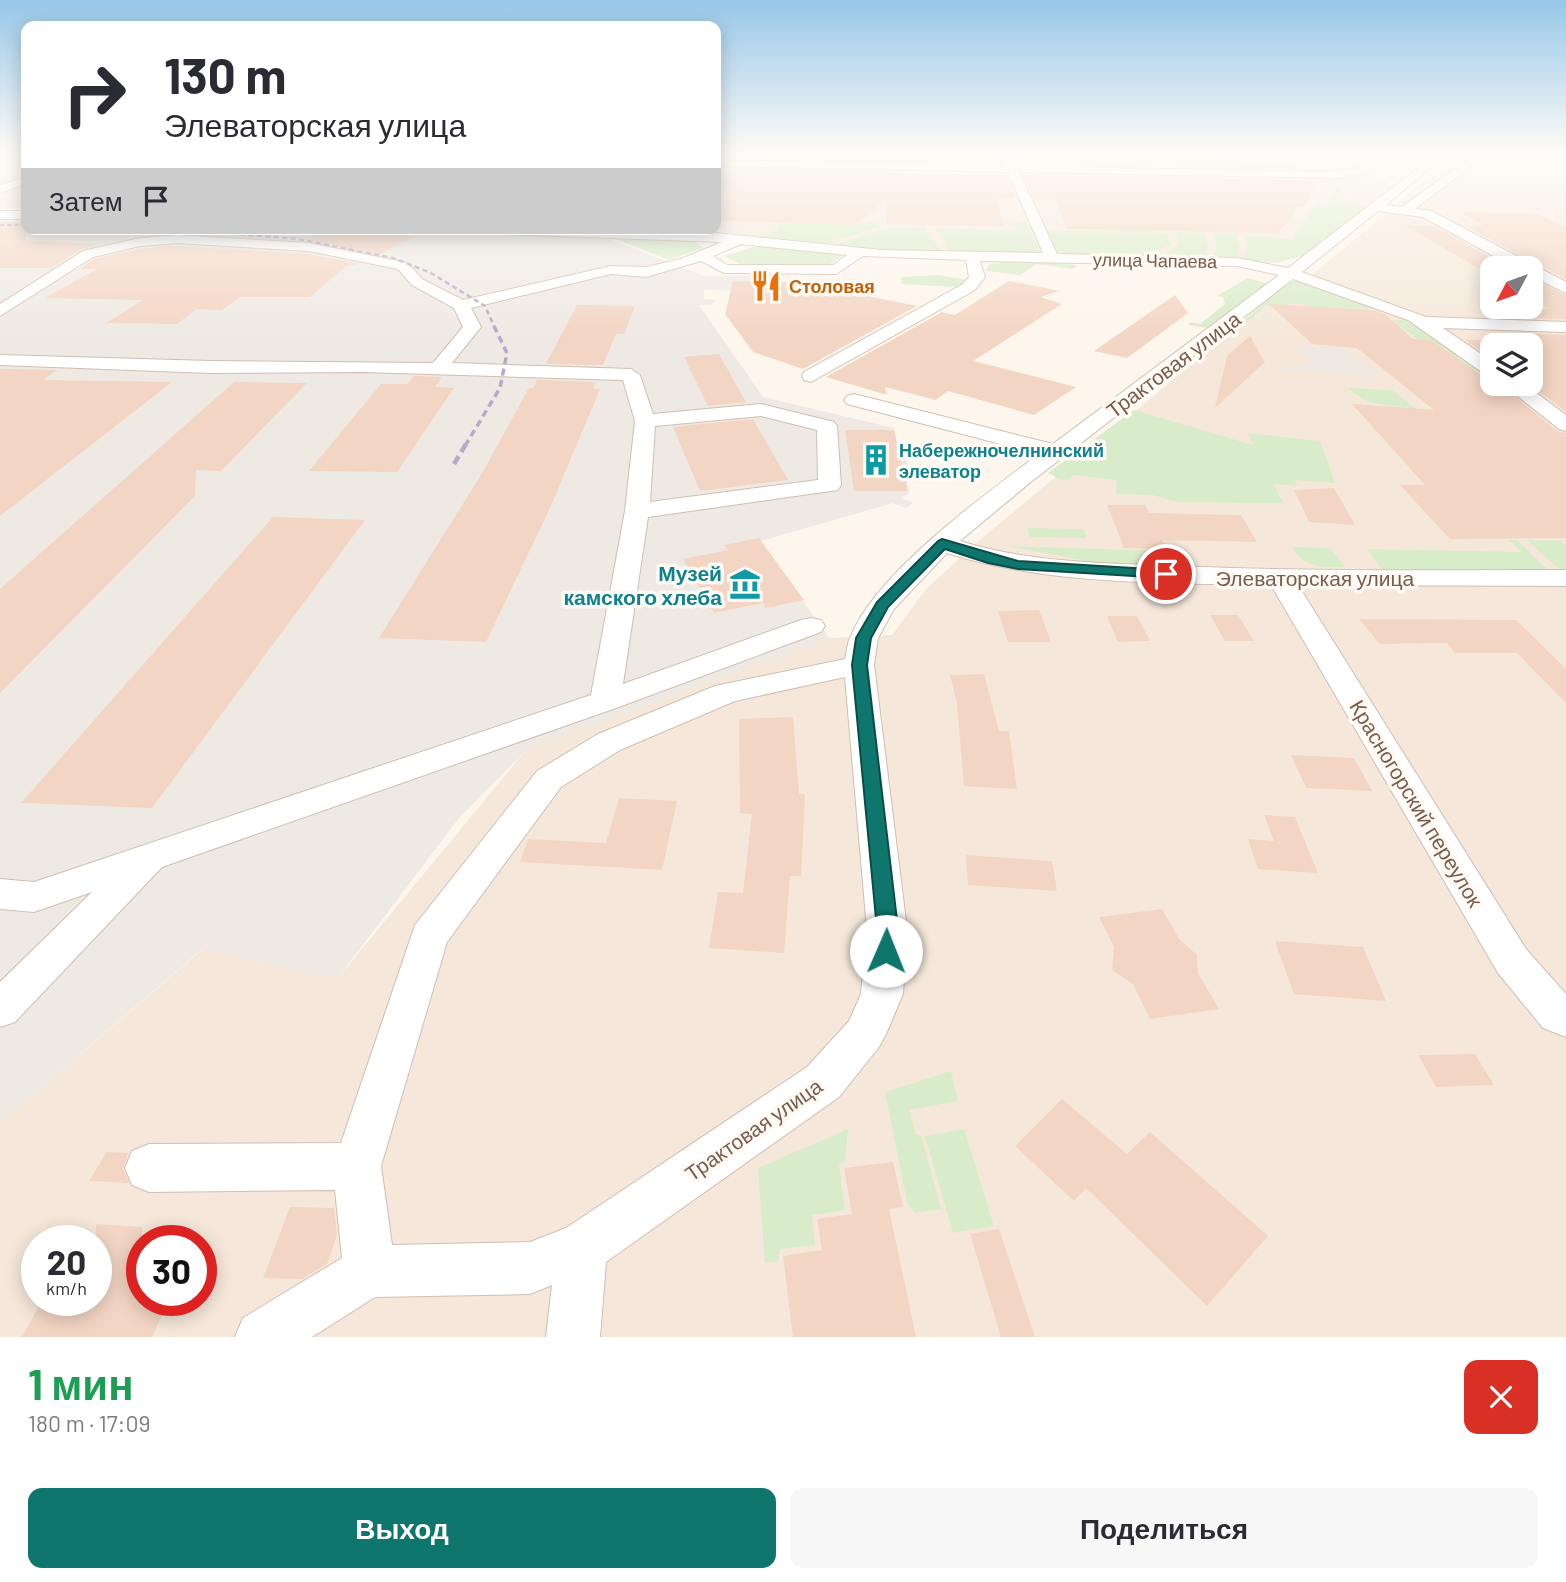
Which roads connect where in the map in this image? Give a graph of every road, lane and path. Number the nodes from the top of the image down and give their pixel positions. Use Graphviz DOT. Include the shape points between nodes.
graph roads {
  1 [pos="1033,216"];
  2 [pos="1364,216"];
  3 [pos="1430,216"];
  4 [pos="673,235"];
  5 [pos="703,235"];
  6 [pos="706,236"];
  7 [pos="740,239"];
  8 [pos="860,252"];
  9 [pos="702,256"];
  10 [pos="1505,256"];
  11 [pos="1052,258"];
  12 [pos="974,262"];
  13 [pos="836,270"];
  14 [pos="1287,274"];
  15 [pos="1544,277"];
  16 [pos="1566,288"];
  17 [pos="461,305"];
  18 [pos="0,311"];
  19 [pos="1425,321"];
  20 [pos="1566,327"];
  21 [pos="0,360"];
  22 [pos="1480,361"];
  23 [pos="439,368"];
  24 [pos="811,376"];
  25 [pos="1527,396"];
  26 [pos="854,400"];
  27 [pos="645,421"];
  28 [pos="1566,425"];
  29 [pos="1056,452"];
  30 [pos="637,511"];
  31 [pos="942,543"];
  32 [pos="1280,578"];
  33 [pos="1566,578"];
  34 [pos="811,626"];
  35 [pos="859,665"];
  36 [pos="605,701"];
  37 [pos="152,856"];
  38 [pos="0,894"];
  39 [pos="0,1009"];
  40 [pos="1566,1019"];
  41 [pos="358,1166"];
  42 [pos="149,1168"];
  43 [pos="582,1248"];
  44 [pos="369,1271"];
  45 [pos="262,1337"];
  46 [pos="573,1337"];
  1 -- 11 [label="street"];
  2 -- 14 [label="street, Трактовая улица"];
  3 -- 10 [label="street"];
  4 -- 6 [label="street, улица Чапаева"];
  5 -- 6 [label="street"];
  6 -- 7 [label="street, улица Чапаева"];
  7 -- 8 [label="street, улица Чапаева"];
  7 -- 9 [label="street"];
  8 -- 12 [label="street, улица Чапаева"];
  8 -- 13 [label="street"];
  9 -- 13 [label="street" via="724,269"];
  9 -- 17 [label="street" via="646,272 611,270"];
  11 -- 12 [label="street, улица Чапаева"];
  11 -- 14 [label="street, улица Чапаева" via="1237,262"];
  12 -- 13 [label="street"];
  12 -- 24 [label="street" via="977,277 969,287"];
  14 -- 19 [label="street, улица Чапаева"];
  14 -- 29 [label="street, Трактовая улица"];
  15 -- 16 [label="street"];
  17 -- 18 [label="street" via="417,282 403,266 309,247 177,239 88,254"];
  17 -- 23 [label="street" via="472,327"];
  19 -- 20 [label="street"];
  19 -- 22 [label="street"];
  21 -- 23 [label="street"];
  23 -- 27 [label="street" via="631,375"];
  25 -- 28 [label="street"];
  26 -- 29 [label="street"];
  27 -- 30 [label="street"];
  27 -- 30 [label="street" via="761,410 827,426 830,485"];
  29 -- 31 [label="street, Трактовая улица"];
  30 -- 36 [label="street"];
  31 -- 32 [label="street, Элеваторская улица" via="993,560 1039,567"];
  31 -- 35 [label="street, Трактовая улица" via="882,605 863,638"];
  32 -- 33 [label="street, Элеваторская улица"];
  32 -- 40 [label="street, Красногорский переулок" via="1512,961"];
  34 -- 36 [label="street"];
  35 -- 41 [label="street" via="726,693 608,742 549,779 429,936"];
  35 -- 43 [label="street, Трактовая улица" via="887,929 882,994 864,1034 823,1083"];
  36 -- 37 [label="street"];
  37 -- 38 [label="street" via="34,897"];
  37 -- 39 [label="street"];
  41 -- 42 [label="street"];
  41 -- 44 [label="street"];
  43 -- 44 [label="street, Трактовая улица" via="530,1268"];
  43 -- 46 [label="street"];
  44 -- 45 [label="street"];
}
